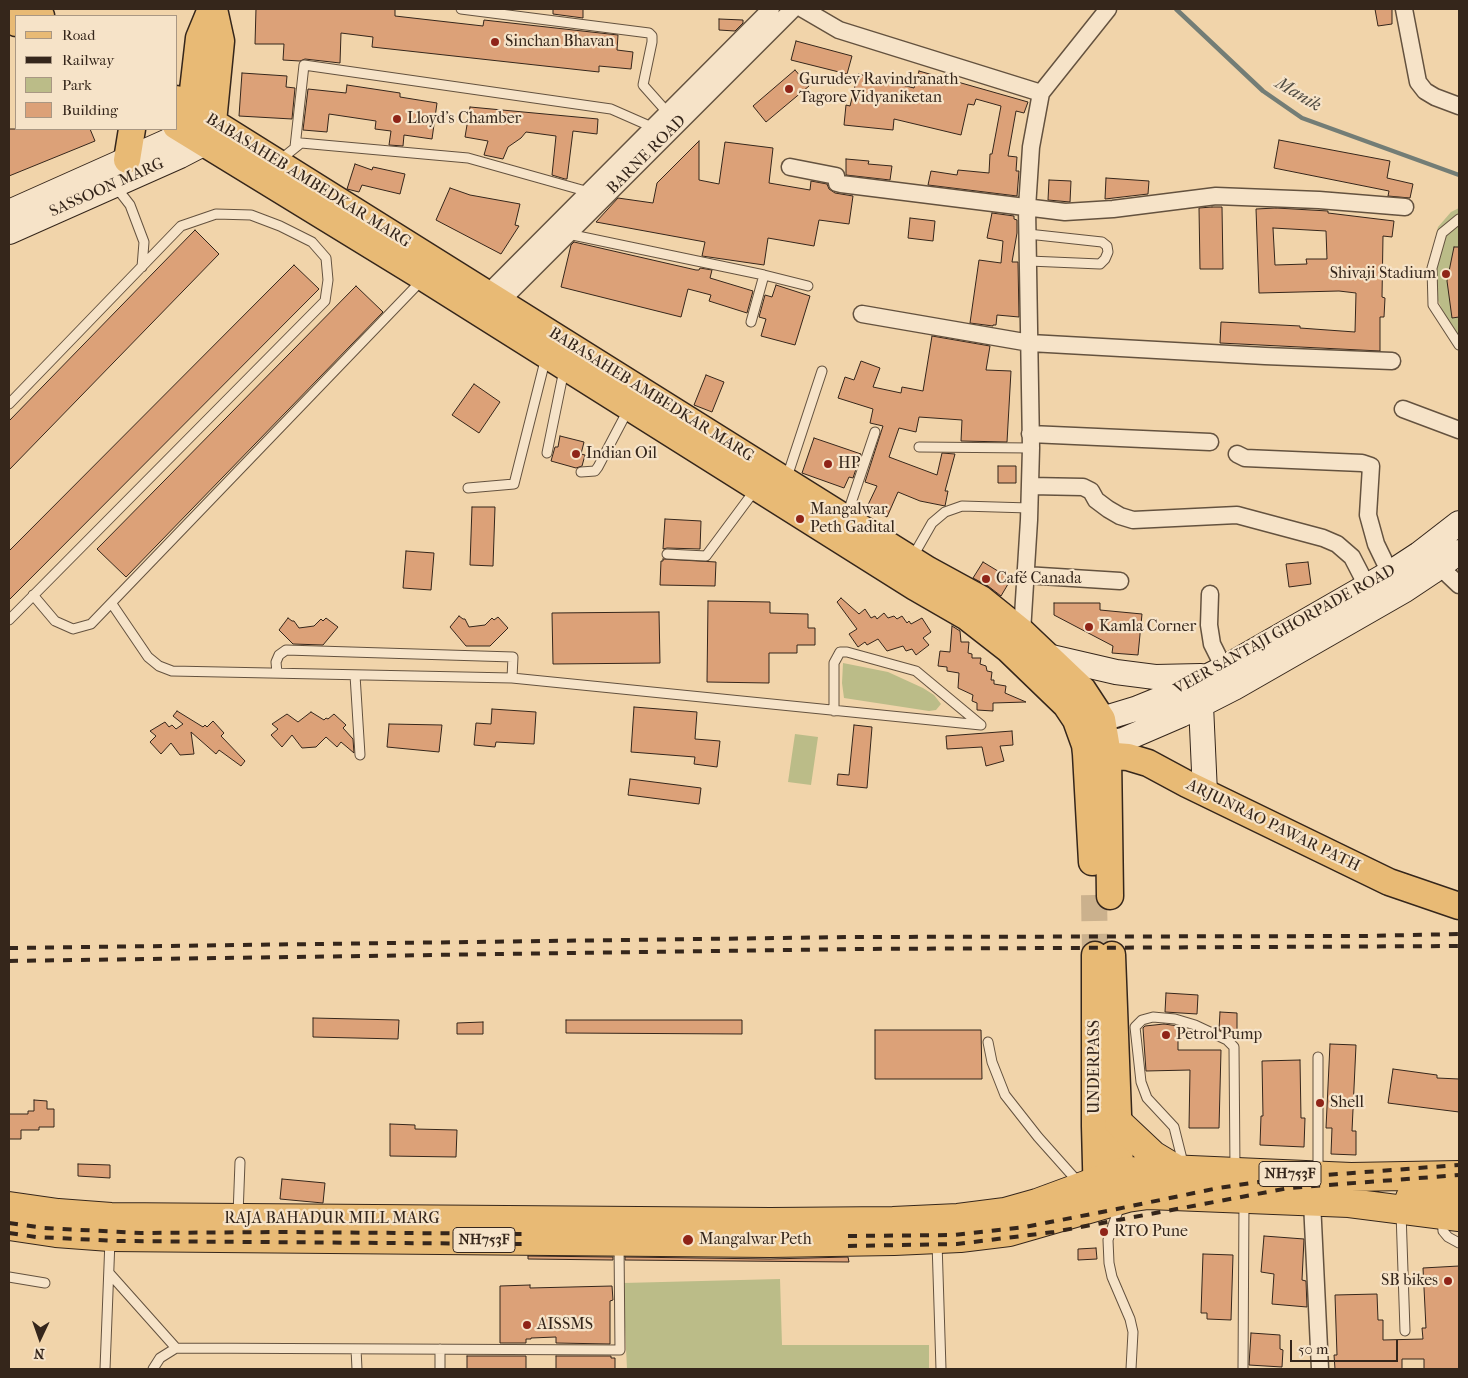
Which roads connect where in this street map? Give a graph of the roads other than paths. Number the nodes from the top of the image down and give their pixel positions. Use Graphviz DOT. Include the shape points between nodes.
graph roads {
  1 [pos="28,9"];
  2 [pos="212,9"];
  3 [pos="461,9"];
  4 [pos="771,9"];
  5 [pos="792,9"];
  6 [pos="803,9"];
  7 [pos="1108,9"];
  8 [pos="1404,9"];
  9 [pos="39,15"];
  10 [pos="1041,93"];
  11 [pos="1459,106"];
  12 [pos="667,112"];
  13 [pos="191,121"];
  14 [pos="652,127"];
  15 [pos="132,130"];
  16 [pos="287,154"];
  17 [pos="127,160"];
  18 [pos="790,167"];
  19 [pos="115,185"];
  20 [pos="589,192"];
  21 [pos="1405,207"];
  22 [pos="1027,208"];
  23 [pos="9,212"];
  24 [pos="1459,219"];
  25 [pos="9,232"];
  26 [pos="568,234"];
  27 [pos="1028,234"];
  28 [pos="1028,261"];
  29 [pos="142,267"];
  30 [pos="764,275"];
  31 [pos="424,278"];
  32 [pos="808,286"];
  33 [pos="494,297"];
  34 [pos="862,314"];
  35 [pos="751,322"];
  36 [pos="1030,344"];
  37 [pos="1459,346"];
  38 [pos="555,361"];
  39 [pos="1392,361"];
  40 [pos="822,371"];
  41 [pos="9,404"];
  42 [pos="629,408"];
  43 [pos="1403,408"];
  44 [pos="1459,430"];
  45 [pos="875,432"];
  46 [pos="1030,441"];
  47 [pos="1210,442"];
  48 [pos="920,447"];
  49 [pos="547,453"];
  50 [pos="1237,454"];
  51 [pos="581,472"];
  52 [pos="786,480"];
  53 [pos="1030,486"];
  54 [pos="756,487"];
  55 [pos="468,488"];
  56 [pos="1029,508"];
  57 [pos="846,518"];
  58 [pos="1459,523"];
  59 [pos="1459,552"];
  60 [pos="667,554"];
  61 [pos="911,559"];
  62 [pos="1440,566"];
  63 [pos="1390,573"];
  64 [pos="1025,575"];
  65 [pos="1120,581"];
  66 [pos="1459,585"];
  67 [pos="1366,586"];
  68 [pos="33,594"];
  69 [pos="1210,594"];
  70 [pos="112,604"];
  71 [pos="9,620"];
  72 [pos="1022,632"];
  73 [pos="1047,656"];
  74 [pos="1215,672"];
  75 [pos="277,673"];
  76 [pos="355,675"];
  77 [pos="512,678"];
  78 [pos="1200,705"];
  79 [pos="834,711"];
  80 [pos="1101,751"];
  81 [pos="360,755"];
  82 [pos="1205,793"];
  83 [pos="1102,896"];
  84 [pos="1459,906"];
  85 [pos="988,1042"];
  86 [pos="1318,1058"];
  87 [pos="1119,1123"];
  88 [pos="240,1162"];
  89 [pos="1181,1170"];
  90 [pos="1235,1172"];
  91 [pos="1318,1175"];
  92 [pos="1459,1175"];
  93 [pos="1099,1179"];
  94 [pos="1411,1194"];
  95 [pos="1244,1199"];
  96 [pos="1312,1202"];
  97 [pos="1109,1203"];
  98 [pos="9,1206"];
  99 [pos="1453,1209"];
  100 [pos="238,1218"];
  101 [pos="9,1226"];
  102 [pos="111,1227"];
  103 [pos="499,1230"];
  104 [pos="936,1240"];
  105 [pos="619,1242"];
  106 [pos="1459,1243"];
  107 [pos="110,1274"];
  108 [pos="9,1277"];
  109 [pos="45,1283"];
  110 [pos="1405,1331"];
  111 [pos="176,1348"];
  112 [pos="356,1349"];
  113 [pos="440,1349"];
  114 [pos="105,1369"];
  115 [pos="153,1369"];
  116 [pos="357,1369"];
  117 [pos="440,1369"];
  118 [pos="941,1369"];
  119 [pos="1131,1369"];
  120 [pos="1243,1369"];
  121 [pos="1320,1369"];
  1 -- 9 [label="main road"];
  2 -- 13 [label="main road" via="199,38"];
  3 -- 12 [label="lane" via="649,32 652,42 643,85"];
  4 -- 12 [label="street, BARNE ROAD"];
  5 -- 26 [label="street, BARNE ROAD"];
  6 -- 10 [label="street" via="839,30"];
  7 -- 10 [label="street"];
  8 -- 11 [label="street" via="1418,82 1435,97"];
  10 -- 22 [label="street" via="1031,147"];
  12 -- 14 [label="street, BARNE ROAD"];
  13 -- 16 [label="main road, BABASAHEB AMBEDKAR MARG"];
  13 -- 17 [label="main road, SASSOON MARG" via="168,141"];
  13 -- 19 [label="main road, SASSOON MARG"];
  13 -- 31 [label="main road, BABASAHEB AMBEDKAR MARG"];
  14 -- 16 [label="lane" via="611,109 304,65"];
  14 -- 20 [label="street, BARNE ROAD"];
  15 -- 17 [label="main road"];
  16 -- 20 [label="lane" via="302,142 468,158"];
  16 -- 33 [label="main road, BABASAHEB AMBEDKAR MARG"];
  17 -- 23 [label="main road, SASSOON MARG"];
  18 -- 22 [label="street" via="836,176 837,183 841,184"];
  19 -- 25 [label="main road, SASSOON MARG"];
  19 -- 29 [label="lane" via="130,205 144,242"];
  20 -- 33 [label="street, BARNE ROAD"];
  21 -- 22 [label="street" via="1216,196 1113,209 1065,212"];
  22 -- 27 [label="street"];
  24 -- 37 [label="lane" via="1442,233 1432,268 1433,305"];
  26 -- 30 [label="lane"];
  26 -- 33 [label="street, BARNE ROAD"];
  27 -- 28 [label="street"];
  27 -- 28 [label="lane" via="1102,242 1108,252 1100,264"];
  28 -- 36 [label="street"];
  29 -- 41 [label="lane"];
  29 -- 68 [label="lane" via="181,226 216,214 251,215 312,242 326,258 328,280 325,301"];
  30 -- 32 [label="lane"];
  30 -- 35 [label="lane"];
  31 -- 38 [label="main road, BABASAHEB AMBEDKAR MARG"];
  31 -- 70 [label="lane"];
  33 -- 52 [label="main road, BABASAHEB AMBEDKAR MARG"];
  34 -- 36 [label="street"];
  36 -- 39 [label="street"];
  36 -- 46 [label="street"];
  38 -- 42 [label="main road, BABASAHEB AMBEDKAR MARG"];
  38 -- 49 [label="lane"];
  38 -- 55 [label="lane" via="514,484"];
  40 -- 52 [label="lane"];
  42 -- 51 [label="lane" via="598,467"];
  42 -- 54 [label="main road, BABASAHEB AMBEDKAR MARG"];
  43 -- 44 [label="street"];
  45 -- 57 [label="lane"];
  46 -- 47 [label="street"];
  46 -- 48 [label="lane"];
  46 -- 53 [label="street"];
  50 -- 63 [label="street" via="1245,458 1370,466 1368,515 1376,544"];
  52 -- 57 [label="main road, BABASAHEB AMBEDKAR MARG"];
  53 -- 56 [label="street"];
  53 -- 67 [label="street" via="1083,487 1092,491 1096,500 1108,509 1133,520 1237,515 1323,538 1337,544 1352,557"];
  54 -- 60 [label="lane" via="706,556"];
  54 -- 80 [label="main road, BABASAHEB AMBEDKAR MARG" via="967,617 1008,648 1066,705"];
  56 -- 61 [label="lane" via="962,506 945,512 932,522"];
  56 -- 64 [label="street"];
  57 -- 61 [label="main road, BABASAHEB AMBEDKAR MARG"];
  58 -- 63 [label="main road, VEER SANTAJI GHORPADE ROAD"];
  59 -- 62 [label="main road, VEER SANTAJI GHORPADE ROAD"];
  61 -- 72 [label="main road, BABASAHEB AMBEDKAR MARG" via="981,600"];
  62 -- 66 [label="street"];
  62 -- 78 [label="main road, VEER SANTAJI GHORPADE ROAD" via="1329,634"];
  63 -- 67 [label="main road, VEER SANTAJI GHORPADE ROAD"];
  64 -- 65 [label="street"];
  64 -- 72 [label="street"];
  67 -- 74 [label="main road, VEER SANTAJI GHORPADE ROAD"];
  68 -- 70 [label="lane" via="55,621 73,629 91,624"];
  68 -- 71 [label="lane"];
  69 -- 74 [label="street"];
  70 -- 75 [label="lane" via="148,657 159,666 172,671"];
  72 -- 73 [label="main road, BABASAHEB AMBEDKAR MARG"];
  73 -- 74 [label="main road" via="1145,676"];
  73 -- 80 [label="main road, BABASAHEB AMBEDKAR MARG" via="1083,690"];
  74 -- 80 [label="main road, VEER SANTAJI GHORPADE ROAD" via="1172,694"];
  75 -- 76 [label="lane"];
  75 -- 77 [label="lane" via="276,662 286,650 513,657"];
  76 -- 77 [label="lane"];
  76 -- 81 [label="lane"];
  77 -- 79 [label="lane"];
  78 -- 80 [label="main road, VEER SANTAJI GHORPADE ROAD"];
  78 -- 82 [label="main road"];
  79 -- 79 [label="lane" via="854,713 981,725 916,671 847,652 840,652 834,663"];
  80 -- 82 [label="main road, ARJUNRAO PAWAR PATH" via="1148,763"];
  80 -- 83 [label="main road"];
  82 -- 84 [label="main road, ARJUNRAO PAWAR PATH" via="1389,882"];
  85 -- 93 [label="lane" via="1005,1095 1023,1119"];
  86 -- 91 [label="lane"];
  87 -- 89 [label="highway" via="1153,1155"];
  87 -- 93 [label="main road, UNDERPASS"];
  87 -- 93 [label="main road, UNDERPASS" via="1103,955"];
  88 -- 100 [label="lane"];
  89 -- 90 [label="highway, RAJA BAHADUR MILL MARG / NH753F"];
  89 -- 90 [label="lane" via="1174,1127 1146,1098 1140,1082 1135,1027 1142,1020 1153,1017 1195,1025 1227,1040 1234,1047"];
  89 -- 93 [label="highway, RAJA BAHADUR MILL MARG / NH753F"];
  90 -- 91 [label="highway, RAJA BAHADUR MILL MARG / NH753F"];
  91 -- 94 [label="highway, RAJA BAHADUR MILL MARG / NH753F" via="1351,1177"];
  92 -- 94 [label="highway, RAJA BAHADUR MILL MARG / NH753F"];
  93 -- 97 [label="main road"];
  93 -- 103 [label="highway, RAJA BAHADUR MILL MARG / NH753F" via="1013,1210 958,1218"];
  94 -- 96 [label="highway, RAJA BAHADUR MILL MARG / NH753F" via="1349,1204"];
  94 -- 99 [label="highway, RAJA BAHADUR MILL MARG / NH753F"];
  94 -- 110 [label="lane"];
  95 -- 96 [label="highway, RAJA BAHADUR MILL MARG / NH753F"];
  95 -- 97 [label="highway, RAJA BAHADUR MILL MARG / NH753F" via="1148,1195"];
  95 -- 120 [label="lane"];
  96 -- 121 [label="street"];
  97 -- 104 [label="highway, RAJA BAHADUR MILL MARG / NH753F" via="1009,1232"];
  97 -- 119 [label="lane" via="1109,1263 1133,1332"];
  98 -- 102 [label="highway, RAJA BAHADUR MILL MARG / NH753F" via="58,1213"];
  99 -- 106 [label="lane" via="1442,1231"];
  100 -- 102 [label="highway, RAJA BAHADUR MILL MARG / NH753F"];
  100 -- 103 [label="highway, RAJA BAHADUR MILL MARG / NH753F"];
  101 -- 102 [label="highway, RAJA BAHADUR MILL MARG / NH753F" via="56,1233"];
  102 -- 103 [label="highway, RAJA BAHADUR MILL MARG / NH753F"];
  102 -- 107 [label="lane"];
  103 -- 105 [label="highway, RAJA BAHADUR MILL MARG / NH753F"];
  104 -- 105 [label="highway, RAJA BAHADUR MILL MARG / NH753F"];
  104 -- 118 [label="lane"];
  105 -- 113 [label="lane" via="620,1350"];
  107 -- 111 [label="lane"];
  107 -- 114 [label="lane"];
  108 -- 109 [label="lane"];
  111 -- 112 [label="lane"];
  111 -- 115 [label="lane" via="160,1358"];
  112 -- 113 [label="lane"];
  112 -- 116 [label="lane"];
  113 -- 117 [label="lane"];
}
